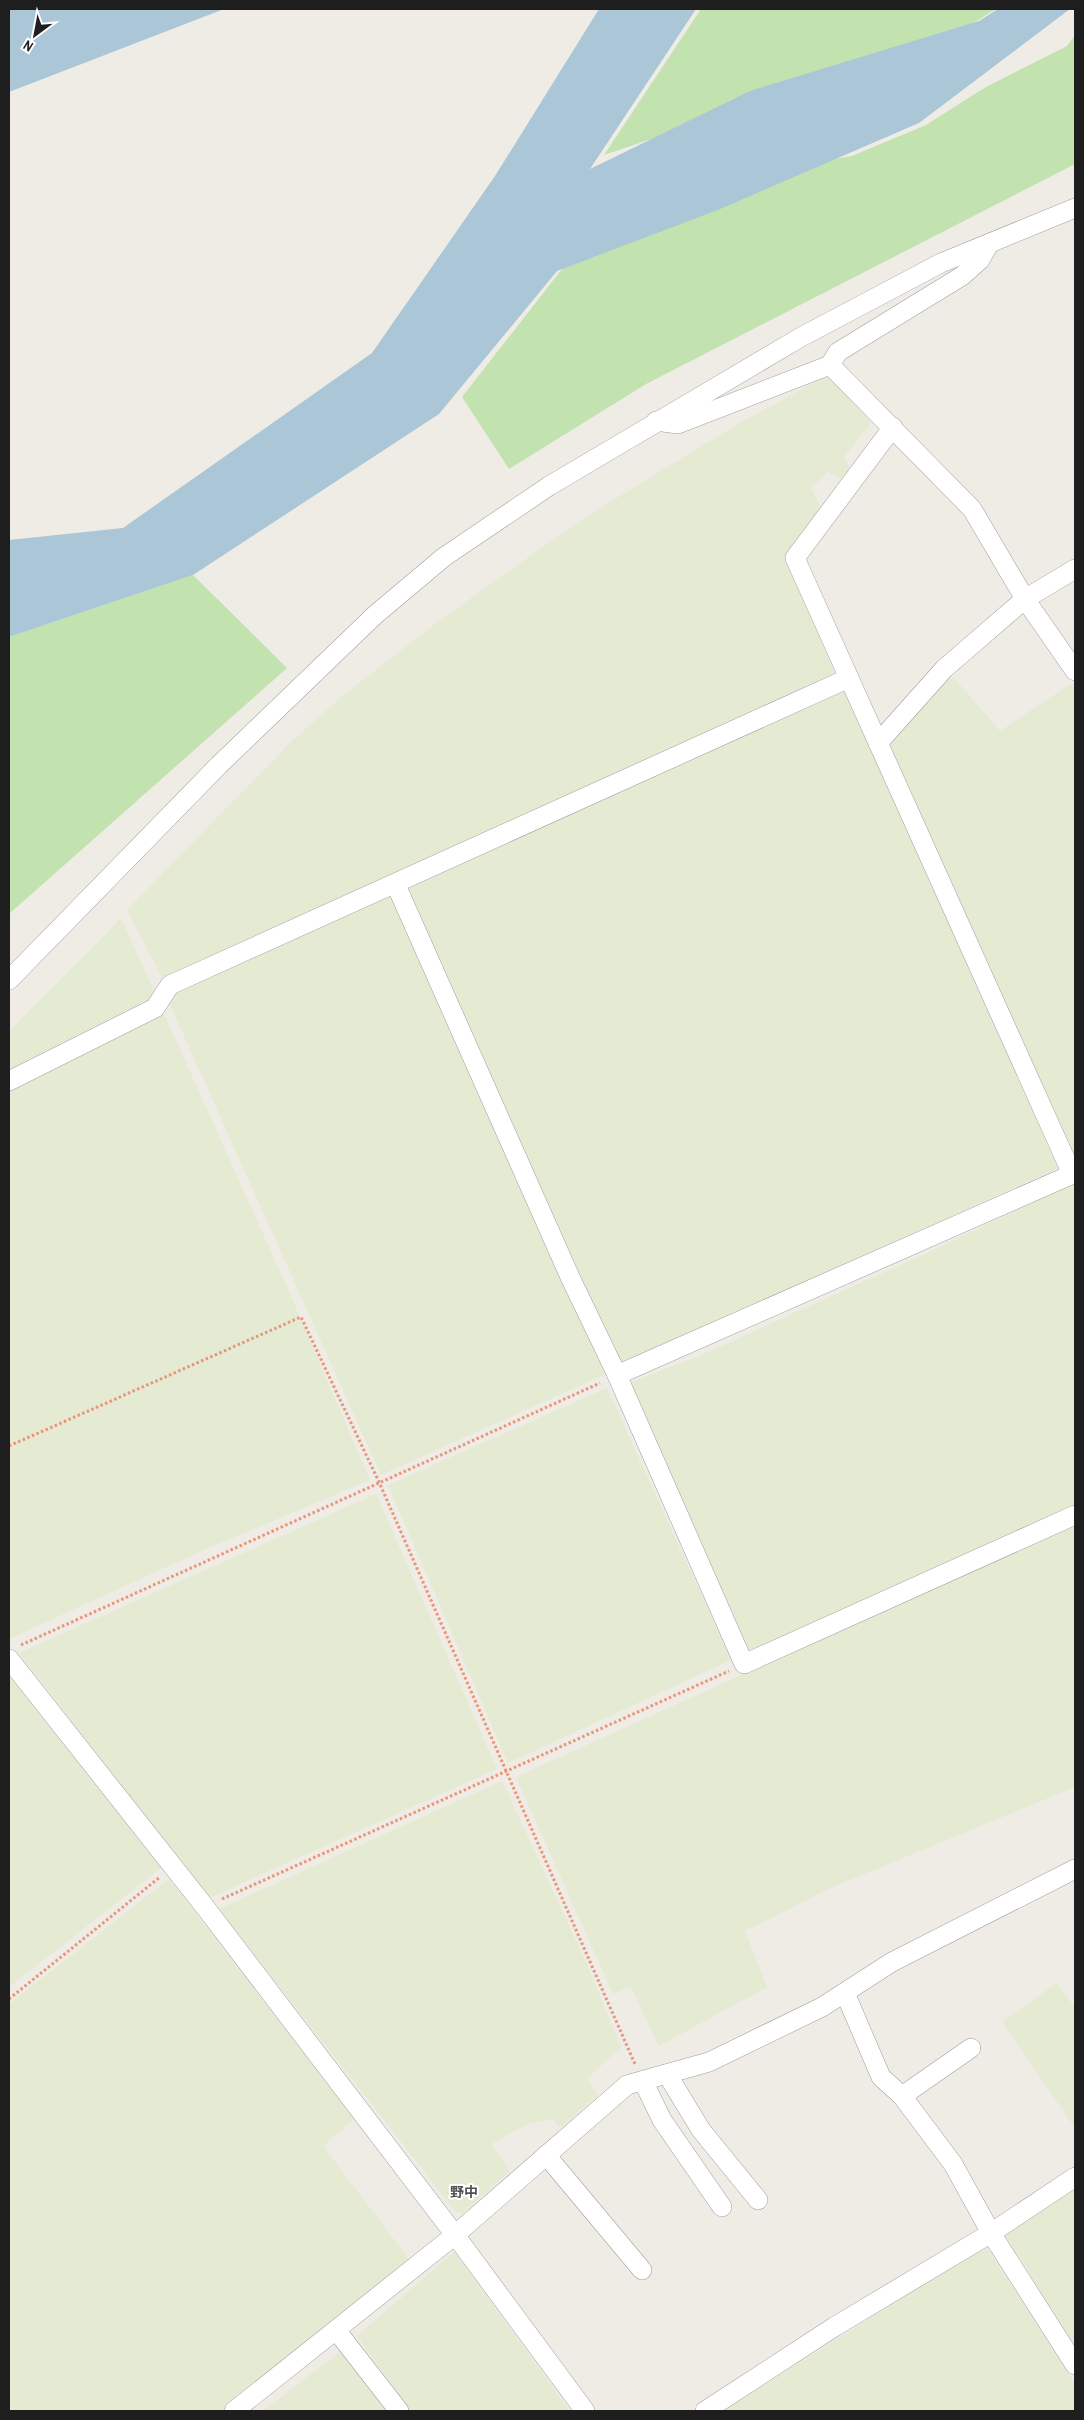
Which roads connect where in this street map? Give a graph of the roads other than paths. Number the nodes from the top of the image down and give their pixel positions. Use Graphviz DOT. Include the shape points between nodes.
graph roads {
  1 [pos="1075,208"];
  2 [pos="989,244"];
  3 [pos="830,365"];
  4 [pos="656,421"];
  5 [pos="893,427"];
  6 [pos="1075,569"];
  7 [pos="1026,599"];
  8 [pos="1075,671"];
  9 [pos="850,678"];
  10 [pos="878,743"];
  11 [pos="396,884"];
  12 [pos="9,980"];
  13 [pos="9,1081"];
  14 [pos="1074,1174"];
  15 [pos="617,1376"];
  16 [pos="1075,1515"];
  17 [pos="13,1653"];
  18 [pos="1075,1870"];
  19 [pos="845,1993"];
  20 [pos="971,2048"];
  21 [pos="667,2074"];
  22 [pos="642,2081"];
  23 [pos="902,2096"];
  24 [pos="546,2155"];
  25 [pos="1075,2177"];
  26 [pos="758,2200"];
  27 [pos="722,2206"];
  28 [pos="991,2233"];
  29 [pos="455,2235"];
  30 [pos="642,2270"];
  31 [pos="336,2330"];
  32 [pos="1075,2365"];
  33 [pos="234,2411"];
  34 [pos="399,2411"];
  35 [pos="585,2411"];
  36 [pos="704,2411"];
  1 -- 2 [label="street"];
  2 -- 3 [label="street" via="980,260 962,276 838,352"];
  2 -- 4 [label="street" via="941,263 801,337"];
  3 -- 4 [label="street" via="678,424"];
  3 -- 5 [label="street"];
  4 -- 12 [label="street" via="548,486 444,557 375,615 219,765"];
  5 -- 7 [label="street" via="972,509"];
  5 -- 9 [label="street" via="795,558"];
  6 -- 7 [label="street"];
  7 -- 8 [label="street"];
  7 -- 10 [label="street" via="944,669"];
  9 -- 10 [label="street"];
  9 -- 11 [label="street"];
  10 -- 14 [label="street"];
  11 -- 13 [label="street" via="170,985 156,1008"];
  11 -- 15 [label="street"];
  14 -- 15 [label="street"];
  15 -- 16 [label="street" via="744,1664"];
  17 -- 29 [label="street" via="172,1868"];
  18 -- 19 [label="street" via="892,1962"];
  19 -- 21 [label="street" via="709,2062"];
  19 -- 23 [label="street" via="882,2077"];
  20 -- 23 [label="street"];
  21 -- 22 [label="street"];
  21 -- 26 [label="street" via="701,2130"];
  22 -- 24 [label="street" via="627,2085"];
  22 -- 27 [label="street" via="662,2120"];
  23 -- 28 [label="street" via="953,2164"];
  24 -- 29 [label="street"];
  24 -- 30 [label="street"];
  25 -- 28 [label="street"];
  28 -- 32 [label="street"];
  28 -- 36 [label="street" via="834,2327"];
  29 -- 31 [label="street"];
  29 -- 35 [label="street"];
  31 -- 33 [label="street"];
  31 -- 34 [label="street"];
}
